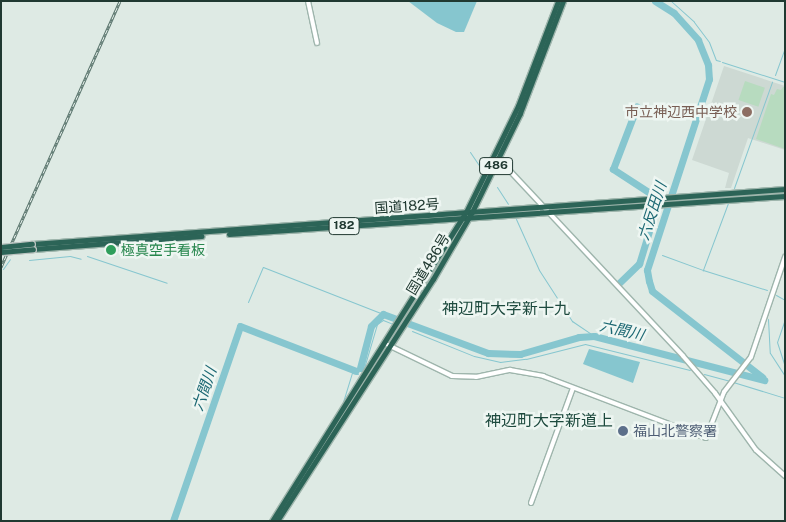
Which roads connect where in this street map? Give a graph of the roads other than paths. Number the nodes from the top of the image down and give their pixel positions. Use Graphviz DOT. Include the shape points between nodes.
graph roads {
  1 [pos="308,1"];
  2 [pos="558,1"];
  3 [pos="563,1"];
  4 [pos="317,43"];
  5 [pos="497,158"];
  6 [pos="785,189"];
  7 [pos="785,196"];
  8 [pos="673,200"];
  9 [pos="654,201"];
  10 [pos="544,207"];
  11 [pos="549,212"];
  12 [pos="468,215"];
  13 [pos="1,247"];
  14 [pos="32,247"];
  15 [pos="1,252"];
  16 [pos="785,257"];
  17 [pos="388,345"];
  18 [pos="573,388"];
  19 [pos="721,401"];
  20 [pos="785,476"];
  21 [pos="531,503"];
  22 [pos="272,521"];
  23 [pos="277,521"];
  1 -- 4 [label="street"];
  2 -- 5 [label="highway, 国道486号 / 486"];
  3 -- 5 [label="highway, 国道486号 / 486" via="540,65"];
  5 -- 10 [label="street"];
  5 -- 12 [label="highway, 国道486号 / 486"];
  6 -- 8 [label="highway, 国道182号 / 182"];
  7 -- 8 [label="highway, 国道182号 / 182"];
  8 -- 9 [label="highway, 国道182号 / 182"];
  9 -- 10 [label="highway, 国道182号 / 182"];
  9 -- 11 [label="highway, 国道182号 / 182"];
  10 -- 11 [label="street"];
  10 -- 12 [label="highway, 国道182号 / 182"];
  11 -- 12 [label="highway, 国道182号 / 182"];
  11 -- 19 [label="street"];
  12 -- 14 [label="highway, 国道182号 / 182"];
  12 -- 17 [label="highway, 国道486号 / 486"];
  13 -- 14 [label="highway, 国道182号 / 182, bridge"];
  14 -- 15 [label="highway, 国道182号 / 182, bridge"];
  16 -- 19 [label="street" via="748,363 724,392"];
  17 -- 18 [label="street" via="452,376 476,377 510,370 536,374"];
  17 -- 22 [label="highway, 国道486号 / 486"];
  17 -- 23 [label="highway, 国道486号 / 486"];
  18 -- 19 [label="street" via="706,438"];
  18 -- 21 [label="street"];
  19 -- 20 [label="street" via="756,450"];
}
